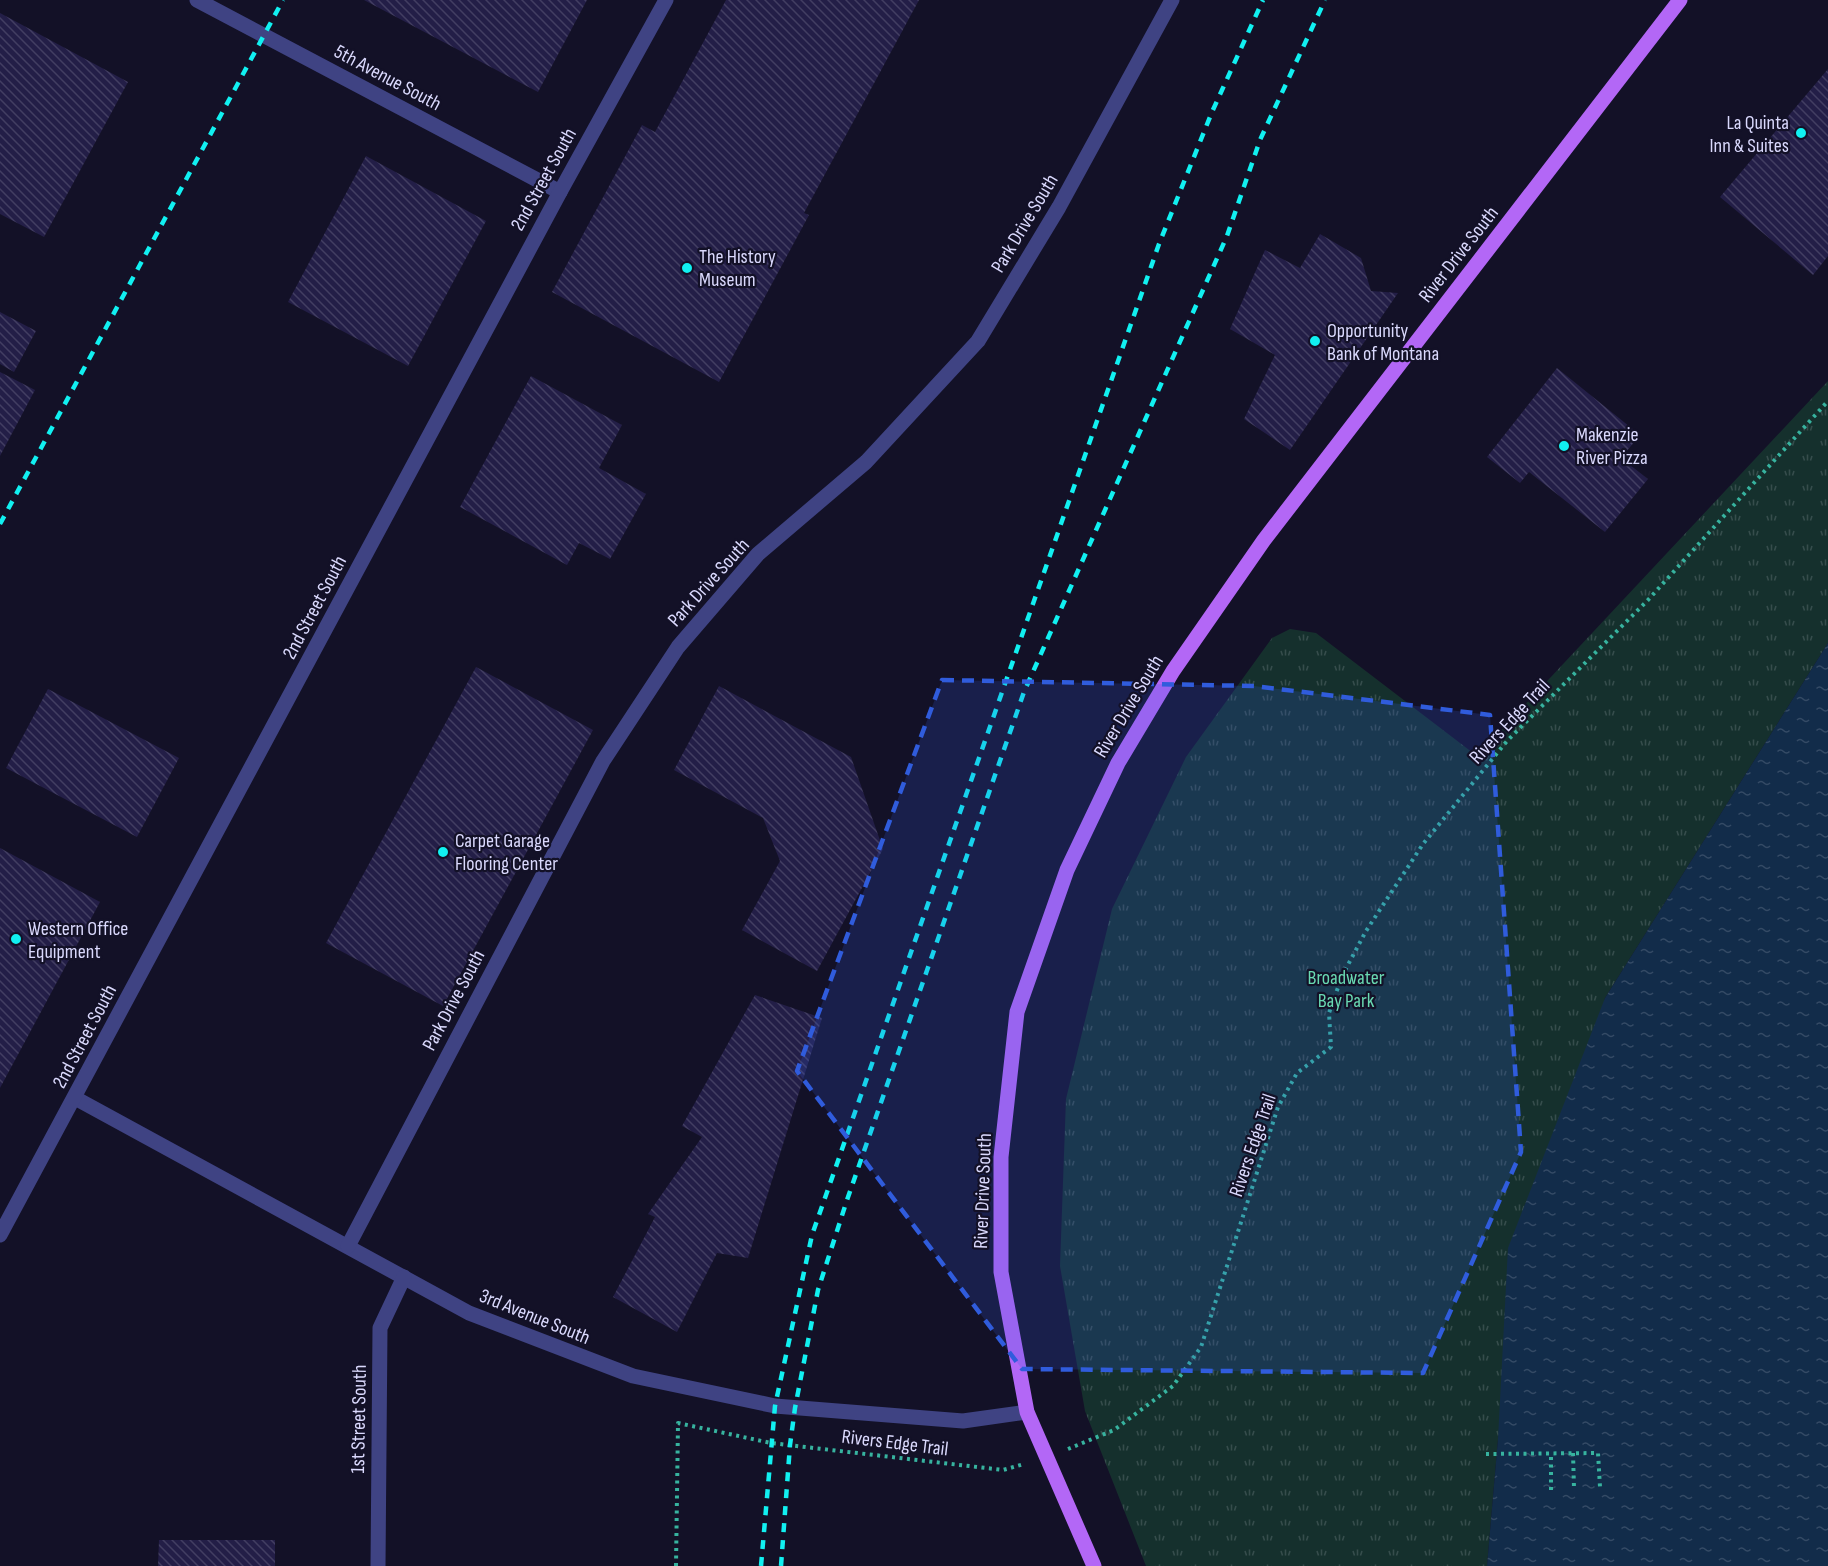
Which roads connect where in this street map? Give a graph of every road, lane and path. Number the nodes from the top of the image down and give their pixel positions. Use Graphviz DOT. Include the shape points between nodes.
graph roads {
  1 [pos="197,0"];
  2 [pos="666,0"];
  3 [pos="1172,0"];
  4 [pos="1680,0"];
  5 [pos="560,192"];
  6 [pos="1828,401"];
  7 [pos="75,1098"];
  8 [pos="0,1235"];
  9 [pos="348,1246"];
  10 [pos="404,1277"];
  11 [pos="1027,1412"];
  12 [pos="1551,1453"];
  13 [pos="1573,1453"];
  14 [pos="1486,1454"];
  15 [pos="1047,1457"];
  16 [pos="1600,1487"];
  17 [pos="1574,1488"];
  18 [pos="1551,1490"];
  19 [pos="378,1566"];
  20 [pos="676,1566"];
  21 [pos="1094,1566"];
  1 -- 5 [label="street, 5th Avenue South"];
  2 -- 5 [label="street, 2nd Street South"];
  3 -- 9 [label="street, Park Drive South" via="1059,207 978,341 866,462 759,554 663,669 603,761"];
  4 -- 11 [label="main road, River Drive South" via="1264,540 1173,671 1105,788 1067,870 1017,1012 1001,1157 1001,1272"];
  5 -- 7 [label="street, 2nd Street South"];
  6 -- 15 [label="path, Rivers Edge Trail" via="1648,600 1507,741 1423,844 1366,931 1342,976 1329,1013 1331,1047 1297,1073 1278,1107 1201,1347 1173,1386 1114,1430"];
  7 -- 8 [label="street, 2nd Street South"];
  7 -- 9 [label="street, 3rd Avenue South"];
  9 -- 10 [label="street, 3rd Avenue South"];
  10 -- 11 [label="street, 3rd Avenue South" via="469,1313 644,1379 775,1406 963,1420"];
  10 -- 19 [label="street, 1st Street South" via="380,1328"];
  11 -- 15 [label="main road, River Drive South"];
  12 -- 13 [label="path"];
  12 -- 14 [label="path"];
  12 -- 18 [label="path"];
  13 -- 16 [label="path" via="1598,1453"];
  13 -- 17 [label="path"];
  15 -- 20 [label="path, Rivers Edge Trail" via="1003,1470 771,1443 678,1423"];
  15 -- 21 [label="main road, River Drive South"];
}
